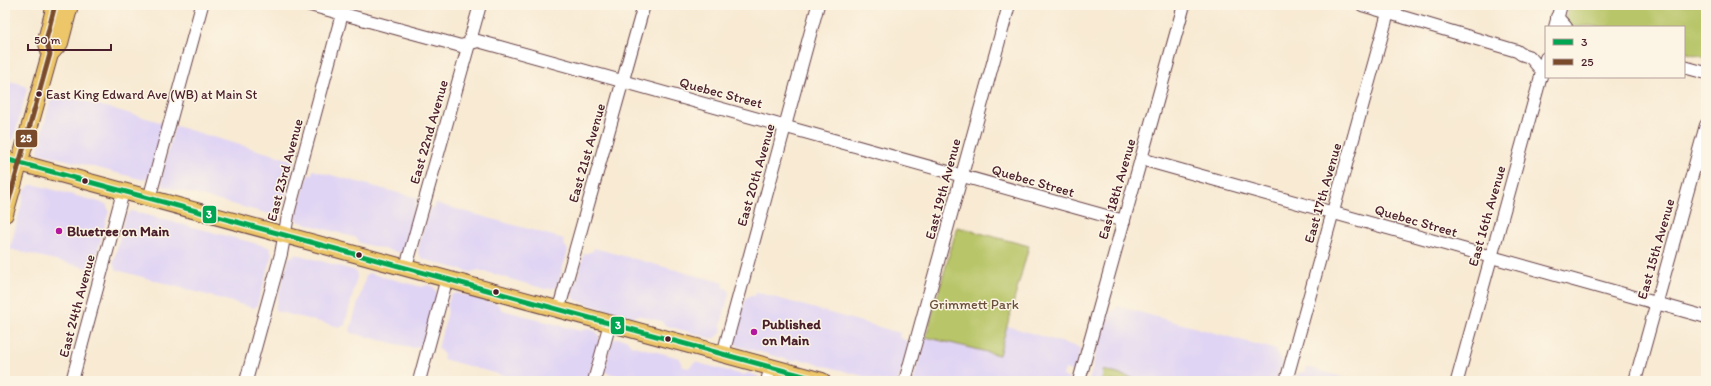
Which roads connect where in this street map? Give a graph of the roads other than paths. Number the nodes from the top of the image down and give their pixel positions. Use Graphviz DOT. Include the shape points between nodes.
graph roads {
  1 [pos="55,5"];
  2 [pos="70,5"];
  3 [pos="202,5"];
  4 [pos="310,5"];
  5 [pos="480,5"];
  6 [pos="644,5"];
  7 [pos="818,5"];
  8 [pos="1009,5"];
  9 [pos="1184,5"];
  10 [pos="1561,5"];
  11 [pos="1370,6"];
  12 [pos="1388,13"];
  13 [pos="342,14"];
  14 [pos="1556,22"];
  15 [pos="470,43"];
  16 [pos="50,54"];
  17 [pos="1545,61"];
  18 [pos="1685,66"];
  19 [pos="1542,71"];
  20 [pos="1706,73"];
  21 [pos="623,82"];
  22 [pos="1706,125"];
  23 [pos="786,126"];
  24 [pos="1141,158"];
  25 [pos="12,161"];
  26 [pos="962,176"];
  27 [pos="123,192"];
  28 [pos="149,199"];
  29 [pos="1333,213"];
  30 [pos="5,214"];
  31 [pos="1124,221"];
  32 [pos="284,234"];
  33 [pos="1491,257"];
  34 [pos="406,267"];
  35 [pos="447,278"];
  36 [pos="1656,304"];
  37 [pos="559,308"];
  38 [pos="1706,317"];
  39 [pos="610,323"];
  40 [pos="722,354"];
  41 [pos="769,374"];
  42 [pos="72,381"];
  43 [pos="246,381"];
  44 [pos="419,381"];
  45 [pos="594,381"];
  46 [pos="822,381"];
  47 [pos="905,381"];
  48 [pos="1079,381"];
  49 [pos="1286,381"];
  50 [pos="1457,381"];
  51 [pos="1634,381"];
  1 -- 16 [label="main road" via="46,40"];
  2 -- 16 [label="main road" via="60,43"];
  3 -- 28 [label="street"];
  4 -- 13 [label="street, Quebec Street"];
  5 -- 15 [label="street, East 22nd Avenue"];
  6 -- 21 [label="street, East 21st Avenue"];
  7 -- 23 [label="street, East 20th Avenue"];
  8 -- 26 [label="street, East 19th Avenue"];
  9 -- 24 [label="street, East 18th Avenue"];
  10 -- 14 [label="street"];
  11 -- 12 [label="street"];
  12 -- 19 [label="street" via="1517,51 1530,57"];
  12 -- 29 [label="street, East 17th Avenue"];
  13 -- 15 [label="street, Quebec Street" via="458,46"];
  13 -- 32 [label="street, East 23rd Avenue"];
  15 -- 21 [label="street, Quebec Street" via="478,41"];
  15 -- 34 [label="street, East 22nd Avenue"];
  16 -- 25 [label="main road"];
  17 -- 19 [label="street, East 16th Avenue"];
  18 -- 20 [label="street"];
  19 -- 33 [label="street, East 16th Avenue"];
  21 -- 23 [label="street, Quebec Street"];
  21 -- 37 [label="street, East 21st Avenue"];
  22 -- 36 [label="street, East 15th Avenue"];
  23 -- 26 [label="street, Quebec Street"];
  23 -- 40 [label="street, East 20th Avenue"];
  24 -- 29 [label="street, Quebec Street"];
  24 -- 31 [label="street, East 18th Avenue"];
  25 -- 27 [label="main road"];
  25 -- 30 [label="main road"];
  26 -- 31 [label="street, Quebec Street"];
  26 -- 47 [label="street, East 19th Avenue"];
  27 -- 28 [label="main road"];
  27 -- 42 [label="street, East 24th Avenue"];
  28 -- 32 [label="main road"];
  29 -- 33 [label="street, Quebec Street"];
  29 -- 49 [label="street, East 17th Avenue"];
  31 -- 48 [label="street, East 18th Avenue"];
  32 -- 34 [label="main road"];
  32 -- 43 [label="street, East 23rd Avenue" via="281,254"];
  33 -- 36 [label="street, Quebec Street"];
  33 -- 50 [label="street, East 16th Avenue"];
  34 -- 35 [label="main road"];
  35 -- 37 [label="main road"];
  35 -- 44 [label="street"];
  36 -- 38 [label="street, Quebec Street"];
  36 -- 51 [label="street, East 15th Avenue"];
  37 -- 39 [label="main road"];
  39 -- 40 [label="main road"];
  39 -- 45 [label="street"];
  40 -- 41 [label="main road"];
  41 -- 46 [label="main road"];
}
